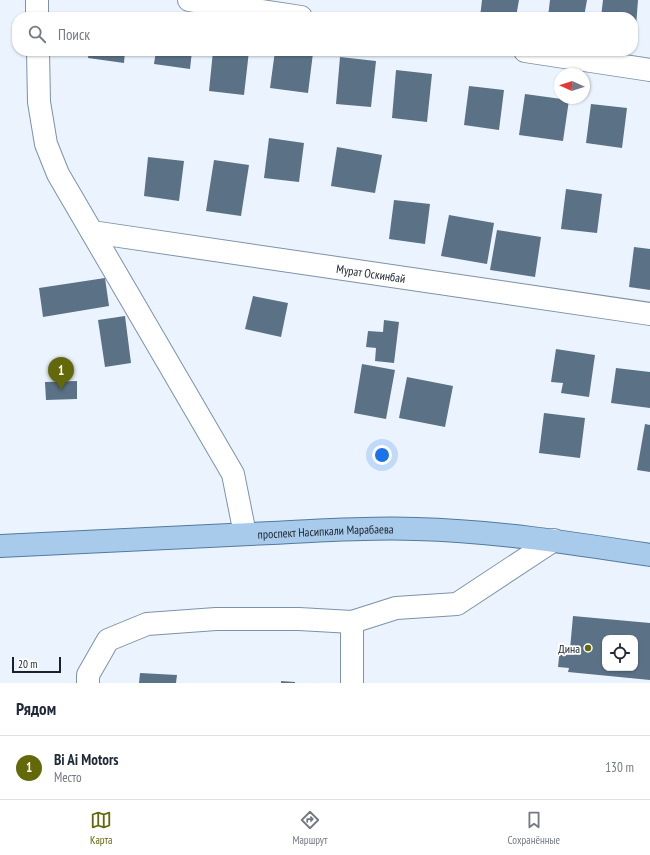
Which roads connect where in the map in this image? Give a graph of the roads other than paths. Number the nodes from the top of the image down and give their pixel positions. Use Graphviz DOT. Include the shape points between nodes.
graph roads {
  1 [pos="37,0"];
  2 [pos="189,0"];
  3 [pos="37,12"];
  4 [pos="268,12"];
  5 [pos="38,56"];
  6 [pos="558,56"];
  7 [pos="650,70"];
  8 [pos="92,232"];
  9 [pos="650,314"];
  10 [pos="245,534"];
  11 [pos="554,540"];
  12 [pos="0,546"];
  13 [pos="650,555"];
  14 [pos="352,622"];
  15 [pos="88,683"];
  16 [pos="352,683"];
  1 -- 3 [label="street"];
  2 -- 4 [label="street"];
  5 -- 8 [label="street" via="39,102 46,144 58,174"];
  6 -- 7 [label="street"];
  8 -- 9 [label="street, Мурат Оскинбай"];
  8 -- 10 [label="street" via="233,474"];
  10 -- 11 [label="main road, проспект Насипкали Марабаева" via="415,529 497,533"];
  10 -- 12 [label="main road, проспект Насипкали Марабаева"];
  11 -- 13 [label="main road, проспект Насипкали Марабаева"];
  11 -- 14 [label="street" via="457,604 396,608"];
  14 -- 15 [label="street" via="216,619 147,624 108,640 88,674"];
  14 -- 16 [label="street"];
}
